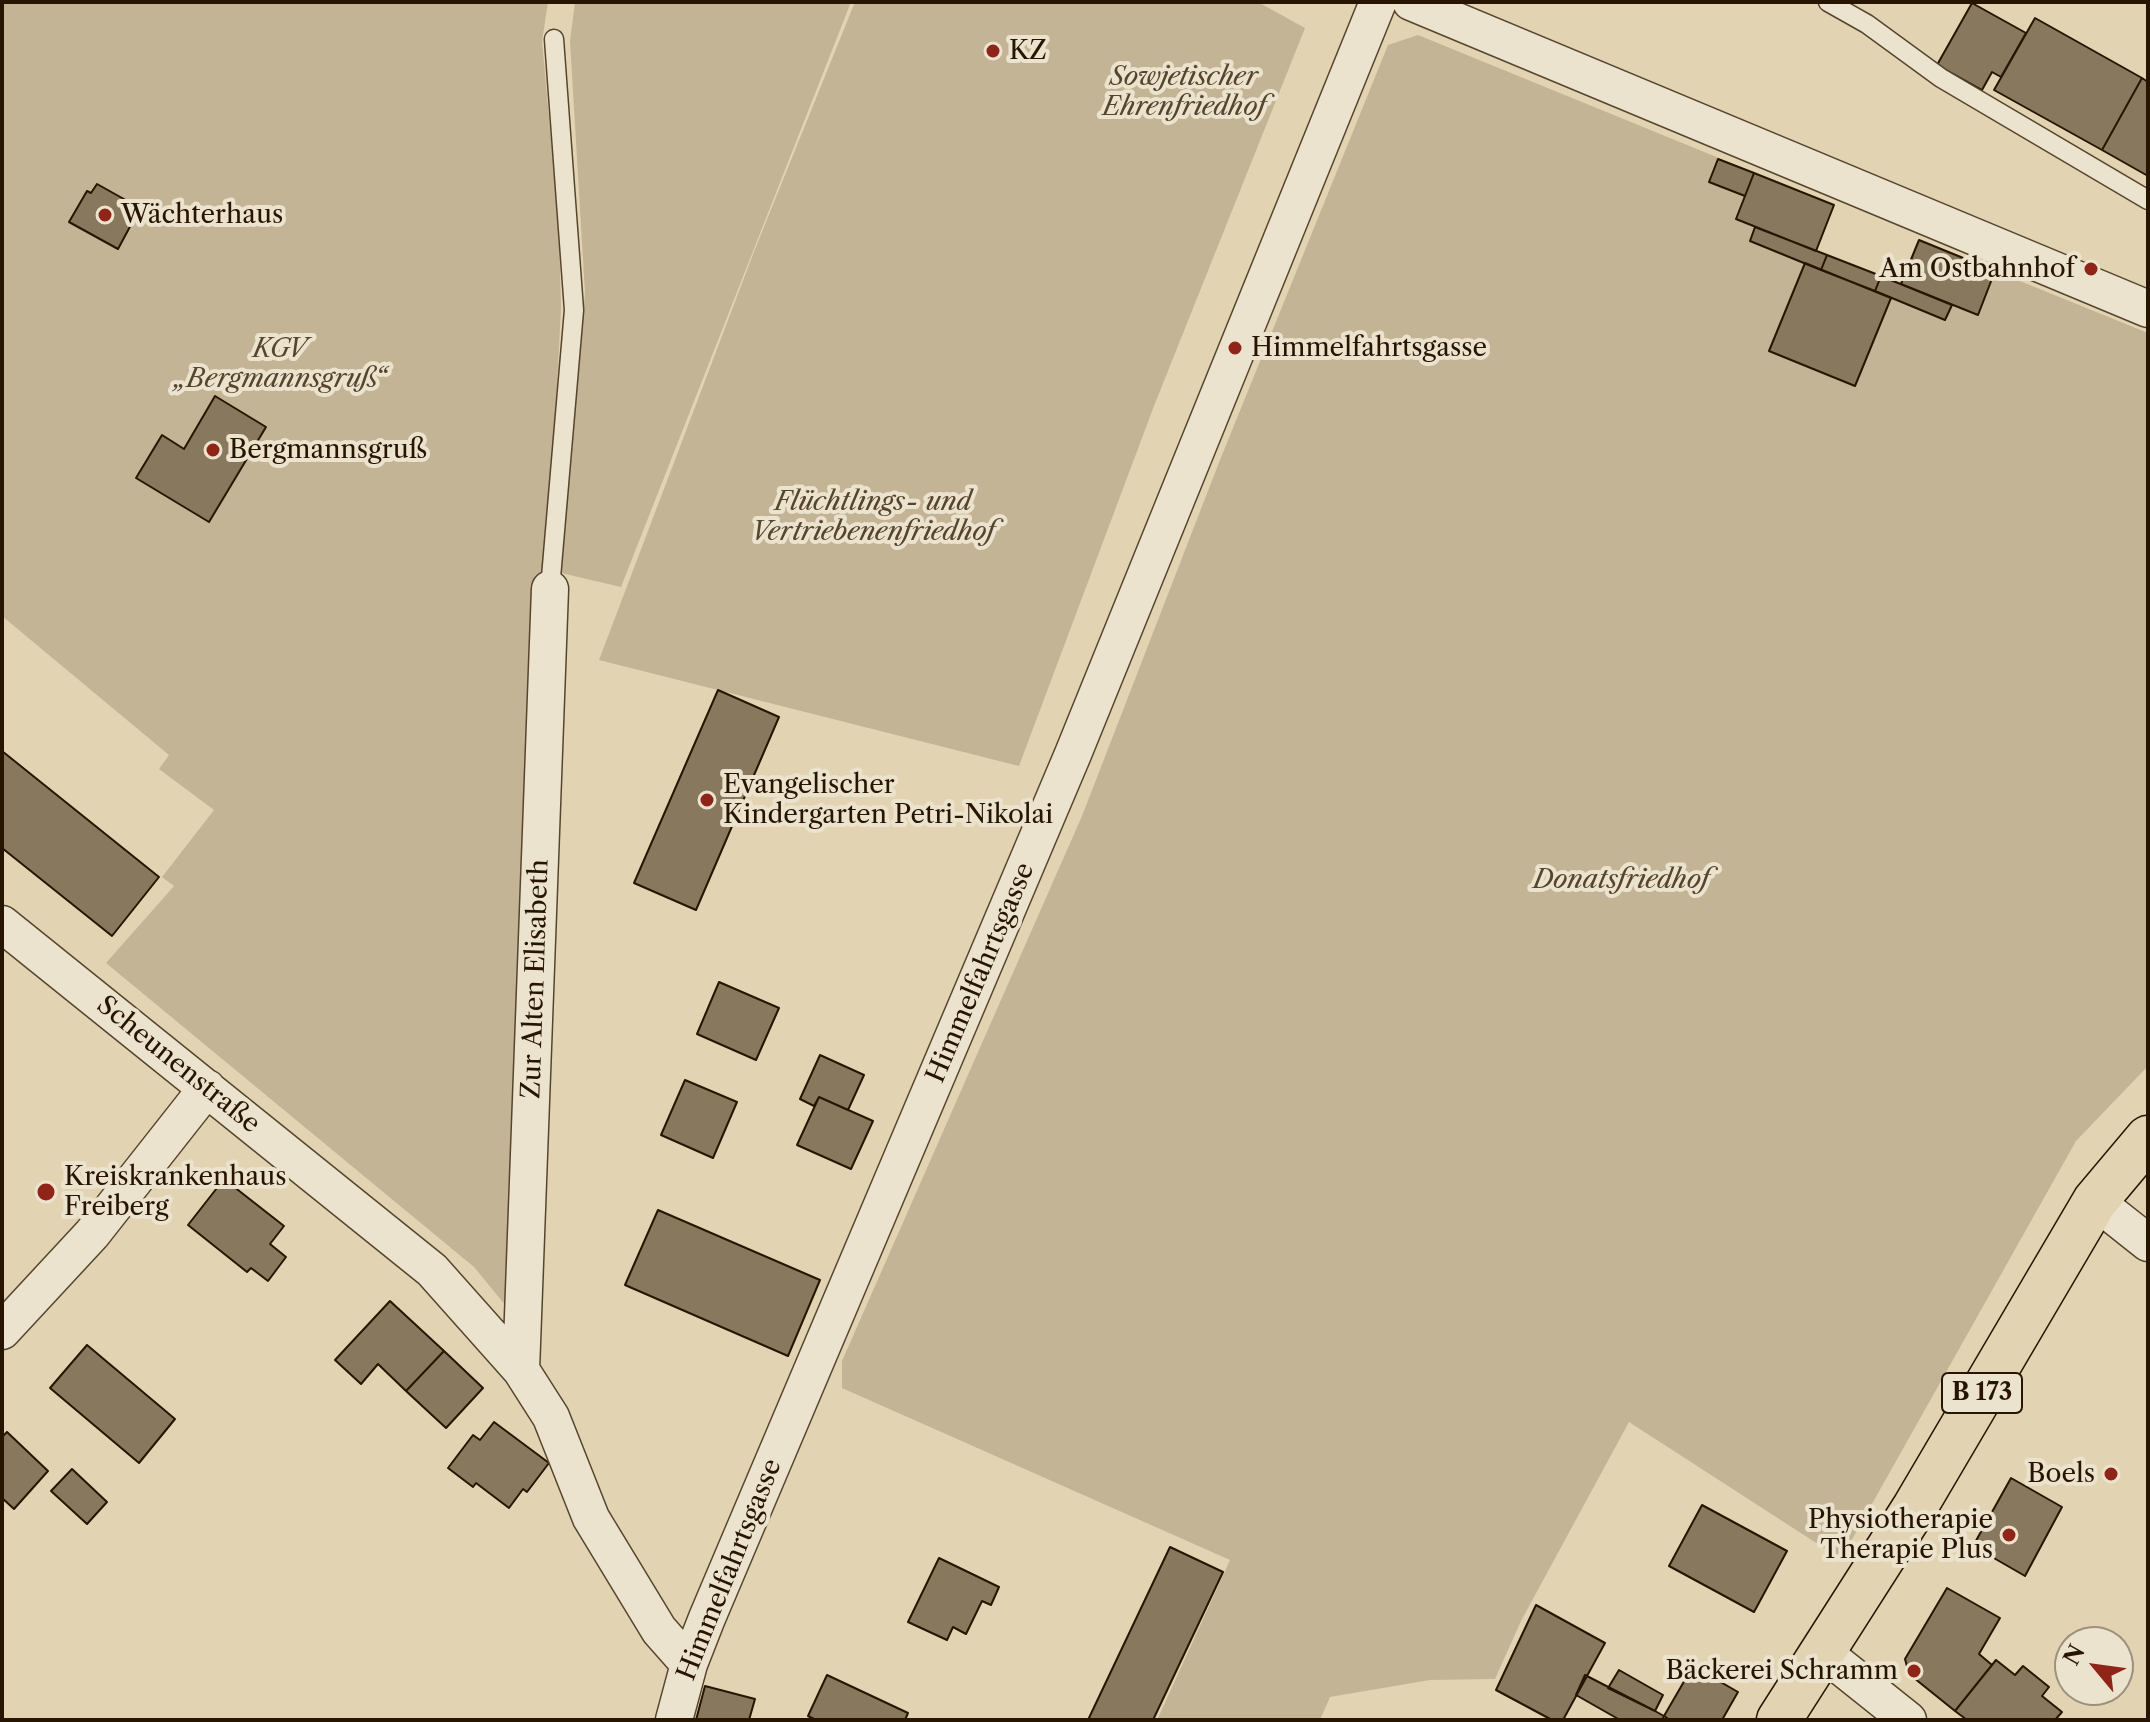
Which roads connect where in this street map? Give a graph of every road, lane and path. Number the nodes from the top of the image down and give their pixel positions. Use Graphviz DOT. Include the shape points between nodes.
graph roads {
  1 [pos="1378,2"];
  2 [pos="1411,2"];
  3 [pos="1828,2"];
  4 [pos="554,39"];
  5 [pos="2148,200"];
  6 [pos="2148,309"];
  7 [pos="550,589"];
  8 [pos="2,924"];
  9 [pos="207,1088"];
  10 [pos="2148,1138"];
  11 [pos="2095,1201"];
  12 [pos="2148,1243"];
  13 [pos="2,1331"];
  14 [pos="521,1370"];
  15 [pos="1824,1653"];
  16 [pos="689,1664"];
  17 [pos="674,1720"];
  18 [pos="1779,1720"];
  19 [pos="1908,1720"];
  1 -- 16 [label="street, Himmelfahrtsgasse" via="1073,754"];
  2 -- 6 [label="street"];
  3 -- 5 [label="lane" via="1941,78"];
  4 -- 7 [label="lane" via="574,310"];
  7 -- 14 [label="street, Zur Alten Elisabeth"];
  8 -- 9 [label="street, Scheunenstraße"];
  9 -- 13 [label="street" via="92,1234"];
  9 -- 14 [label="street, Scheunenstraße" via="432,1270"];
  10 -- 11 [label="main road, B 173"];
  11 -- 12 [label="street"];
  11 -- 15 [label="main road, B 173"];
  14 -- 16 [label="street, Scheunenstraße" via="551,1417 591,1518 659,1630"];
  15 -- 18 [label="main road, B 173"];
  15 -- 19 [label="street"];
  16 -- 17 [label="street, Himmelfahrtsgasse"];
}
